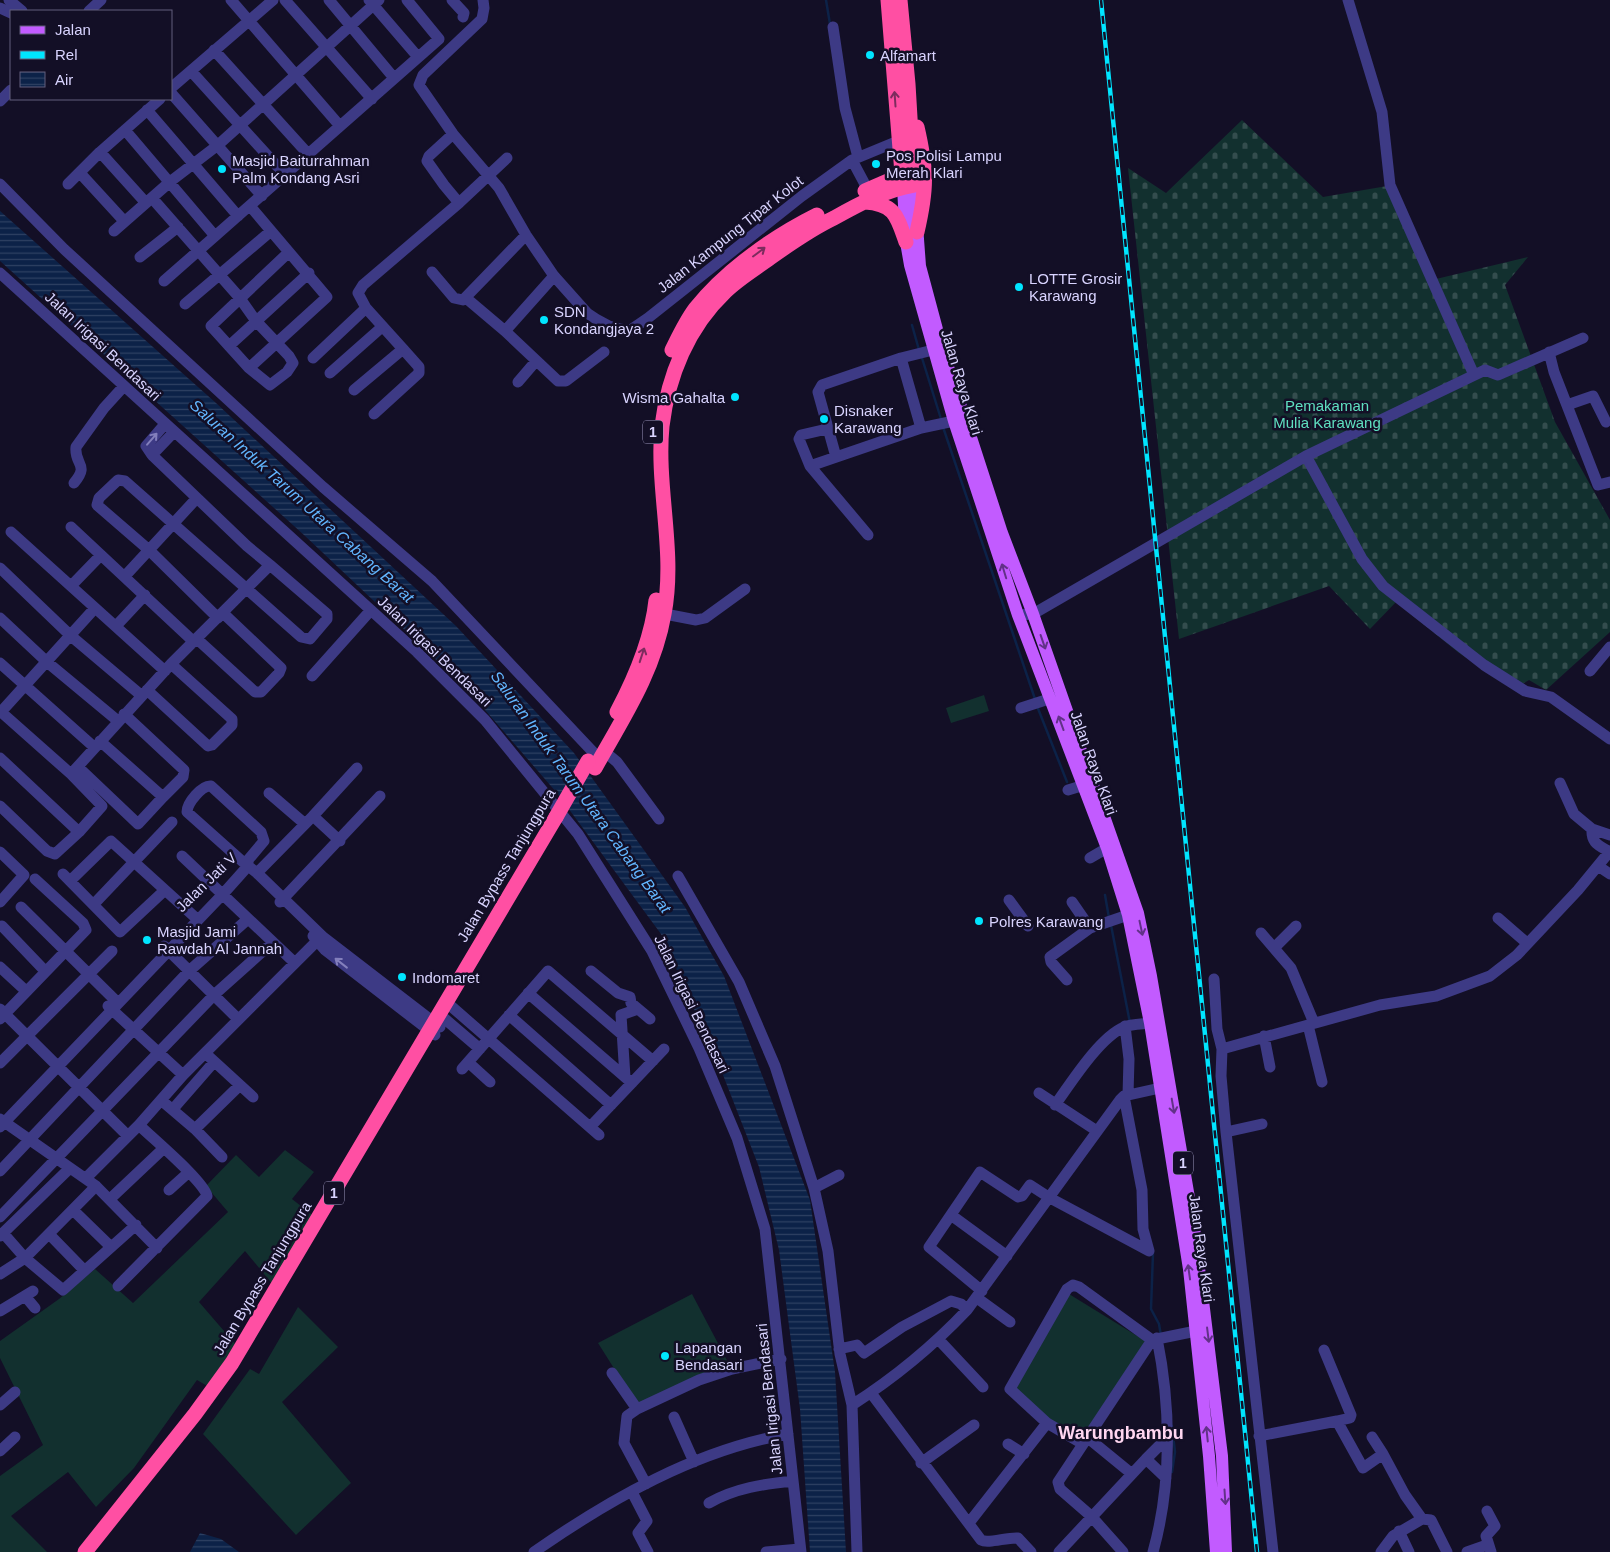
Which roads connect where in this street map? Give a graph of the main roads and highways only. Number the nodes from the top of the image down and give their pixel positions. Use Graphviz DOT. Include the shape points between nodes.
graph roads {
  1 [pos="888,0"];
  2 [pos="900,0"];
  3 [pos="908,84"];
  4 [pos="899,145"];
  5 [pos="908,180"];
  6 [pos="865,196"];
  7 [pos="912,237"];
  8 [pos="930,350"];
  9 [pos="595,758"];
  10 [pos="1080,786"];
  11 [pos="559,820"];
  12 [pos="1101,851"];
  13 [pos="439,1023"];
  14 [pos="1165,1087"];
  15 [pos="1215,1456"];
  16 [pos="85,1552"];
  17 [pos="96,1552"];
  18 [pos="1216,1552"];
  19 [pos="1226,1552"];
  4 -- 1 [label="highway, Jalan Raya Klari / 1, one-way"];
  2 -- 3 [label="highway, Jalan Raya Klari / 1"];
  3 -- 5 [label="highway, Jalan Raya Klari / 1"];
  3 -- 7 [label="highway" via="926,176 925,197"];
  4 -- 5 [label="highway, Jalan Raya Klari / 1"];
  4 -- 6 [label="highway" via="893,166"];
  5 -- 6 [label="highway, Jalan Bypass Tanjungpura / 1"];
  5 -- 7 [label="main road, Jalan Raya Klari / 1"];
  6 -- 7 [label="highway" via="890,208"];
  6 -- 9 [label="highway, Jalan Bypass Tanjungpura / 1" via="813,228 725,292 702,320 680,356 670,384 662,428 668,577 664,614 644,682"];
  9 -- 6 [label="highway, Jalan Bypass Tanjungpura / 1, one-way" via="636,673 655,609 659,572 653,422 672,351 695,310 726,277 791,230"];
  7 -- 8 [label="main road, Jalan Raya Klari / 1" via="920,266"];
  10 -- 8 [label="main road, Jalan Raya Klari / 1, one-way" via="947,423"];
  8 -- 10 [label="main road, Jalan Raya Klari / 1, one-way" via="1033,614"];
  9 -- 11 [label="highway, Jalan Bypass Tanjungpura / 1, bridge"];
  10 -- 12 [label="main road, Jalan Raya Klari / 1"];
  11 -- 13 [label="highway, Jalan Bypass Tanjungpura / 1"];
  11 -- 13 [label="highway, Jalan Bypass Tanjungpura / 1"];
  12 -- 14 [label="main road, Jalan Raya Klari / 1" via="1128,915"];
  12 -- 14 [label="main road, Jalan Raya Klari / 1, one-way" via="1138,913"];
  13 -- 16 [label="highway, Jalan Bypass Tanjungpura / 1" via="232,1362 195,1414"];
  13 -- 17 [label="highway, Jalan Bypass Tanjungpura / 1" via="237,1366 202,1418"];
  15 -- 14 [label="main road, Jalan Raya Klari / 1, one-way"];
  14 -- 15 [label="main road, Jalan Raya Klari / 1, one-way" via="1194,1227"];
  15 -- 18 [label="main road, Jalan Raya Klari / 1"];
  15 -- 19 [label="main road, Jalan Raya Klari / 1, one-way"];
}
